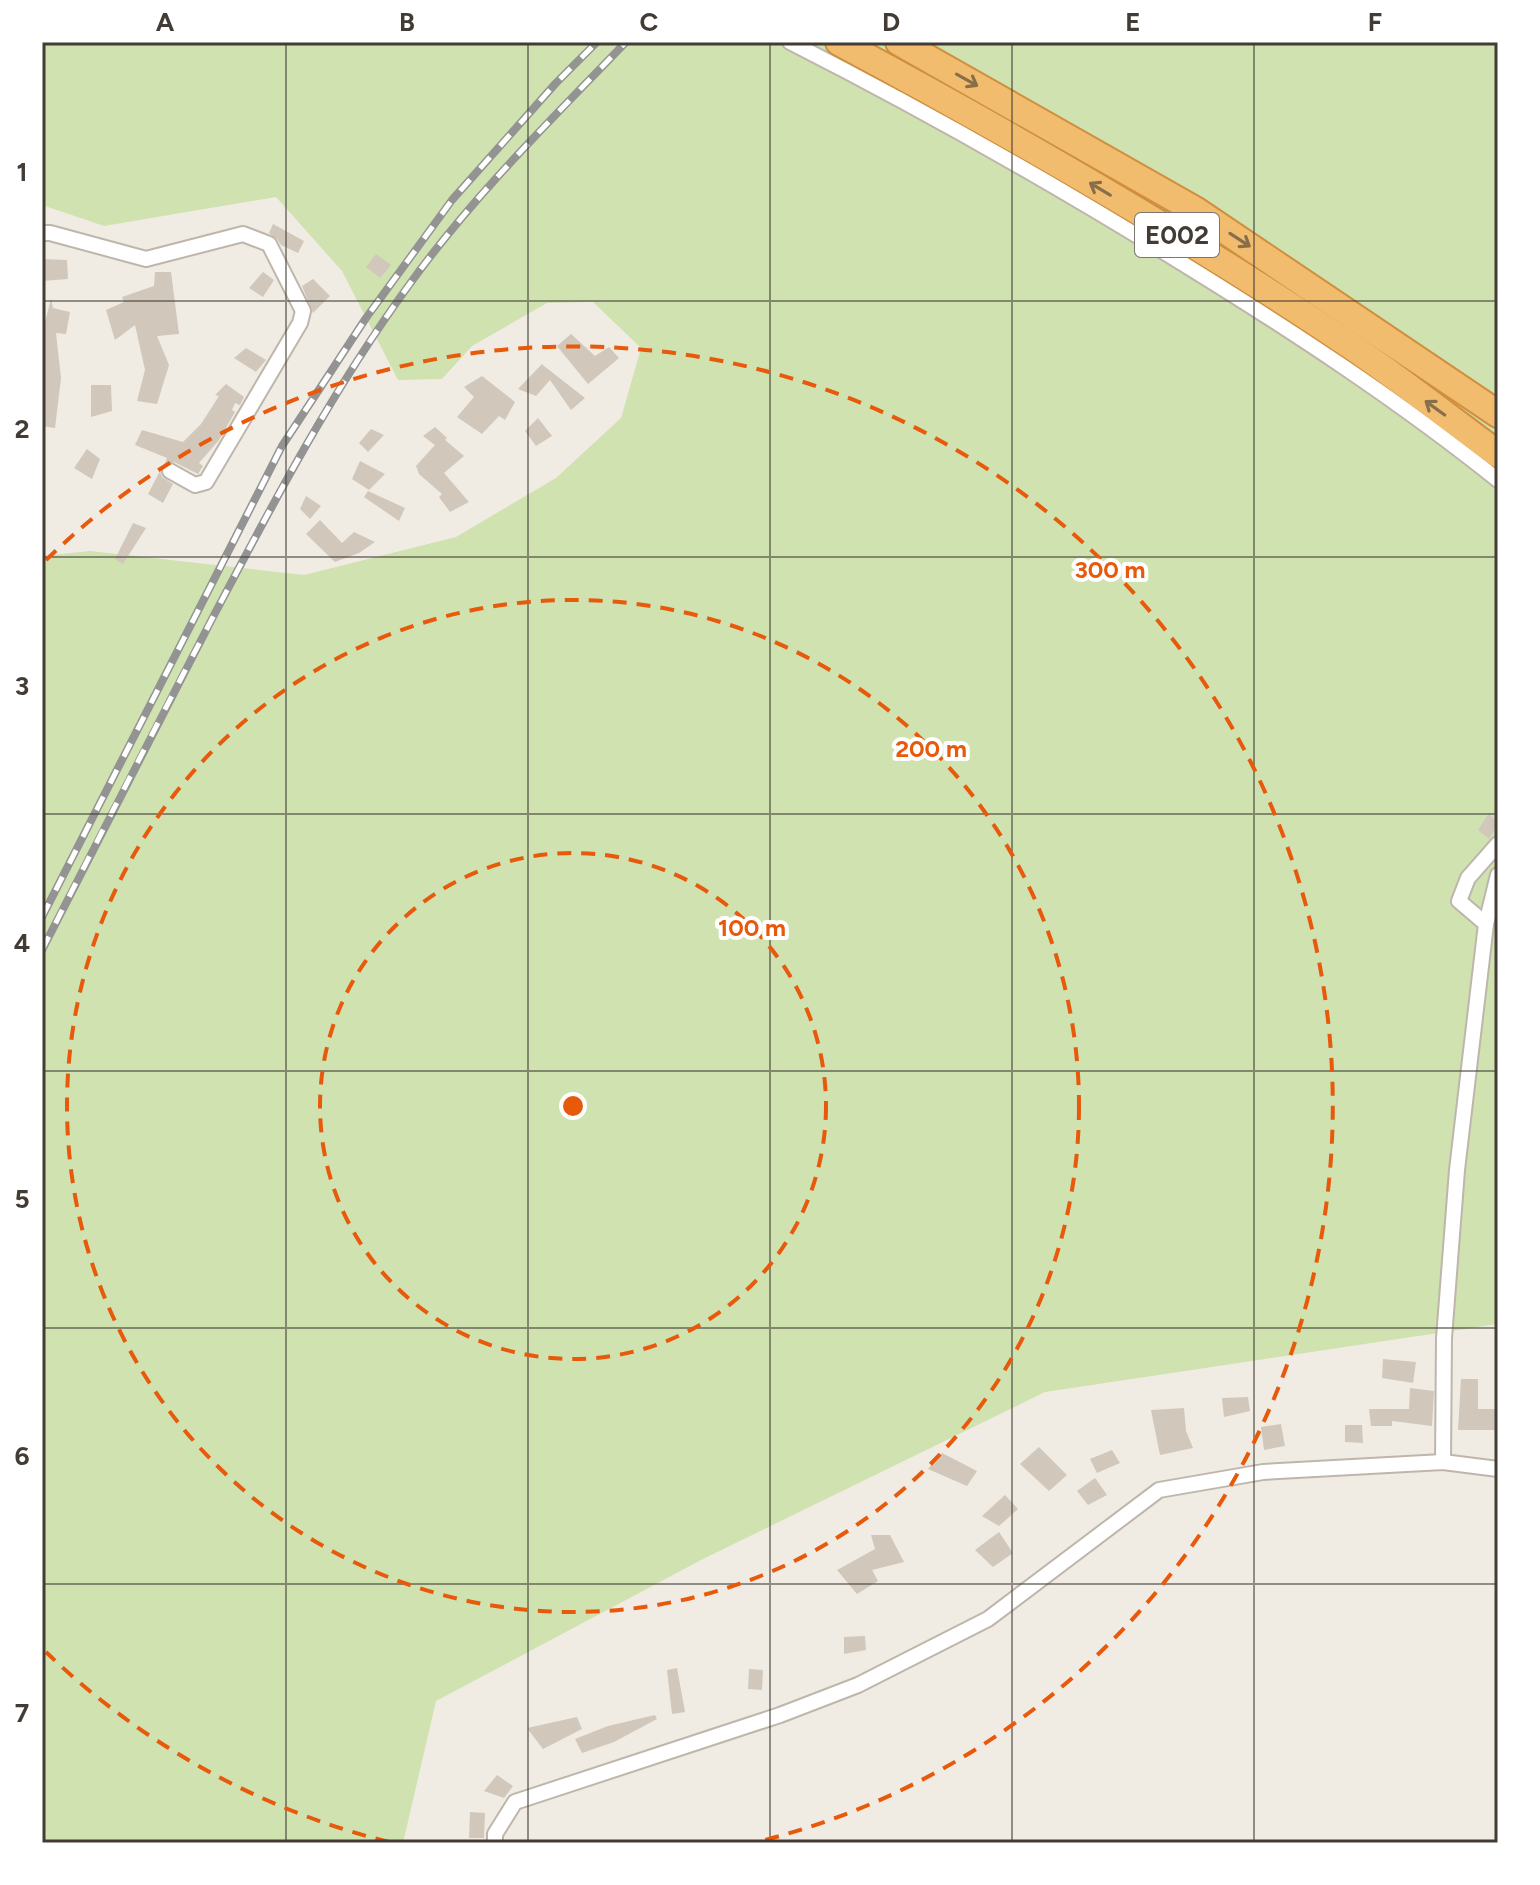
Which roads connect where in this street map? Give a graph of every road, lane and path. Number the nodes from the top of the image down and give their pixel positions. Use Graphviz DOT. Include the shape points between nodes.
graph roads {
  1 [pos="790,42"];
  2 [pos="839,42"];
  3 [pos="899,42"];
  4 [pos="42,233"];
  5 [pos="1498,414"];
  6 [pos="1498,454"];
  7 [pos="170,471"];
  8 [pos="1498,480"];
  9 [pos="1498,844"];
  10 [pos="1498,875"];
  11 [pos="1498,910"];
  12 [pos="1486,924"];
  13 [pos="1443,1462"];
  14 [pos="1498,1469"];
  15 [pos="495,1843"];
  1 -- 8 [label="street" via="1067,192 1273,319"];
  6 -- 2 [label="highway, E002, one-way" via="1352,347 1179,236 996,126"];
  3 -- 5 [label="highway, E002, one-way" via="1195,210"];
  4 -- 7 [label="street" via="146,259 243,234 269,244 303,311 300,323 206,482 195,485"];
  9 -- 12 [label="street" via="1468,878 1459,901"];
  10 -- 12 [label="street"];
  11 -- 12 [label="street"];
  12 -- 13 [label="street" via="1457,1170 1444,1338"];
  13 -- 14 [label="street"];
  13 -- 15 [label="street" via="1263,1472 1159,1490 988,1619 858,1685 515,1802"];
}
